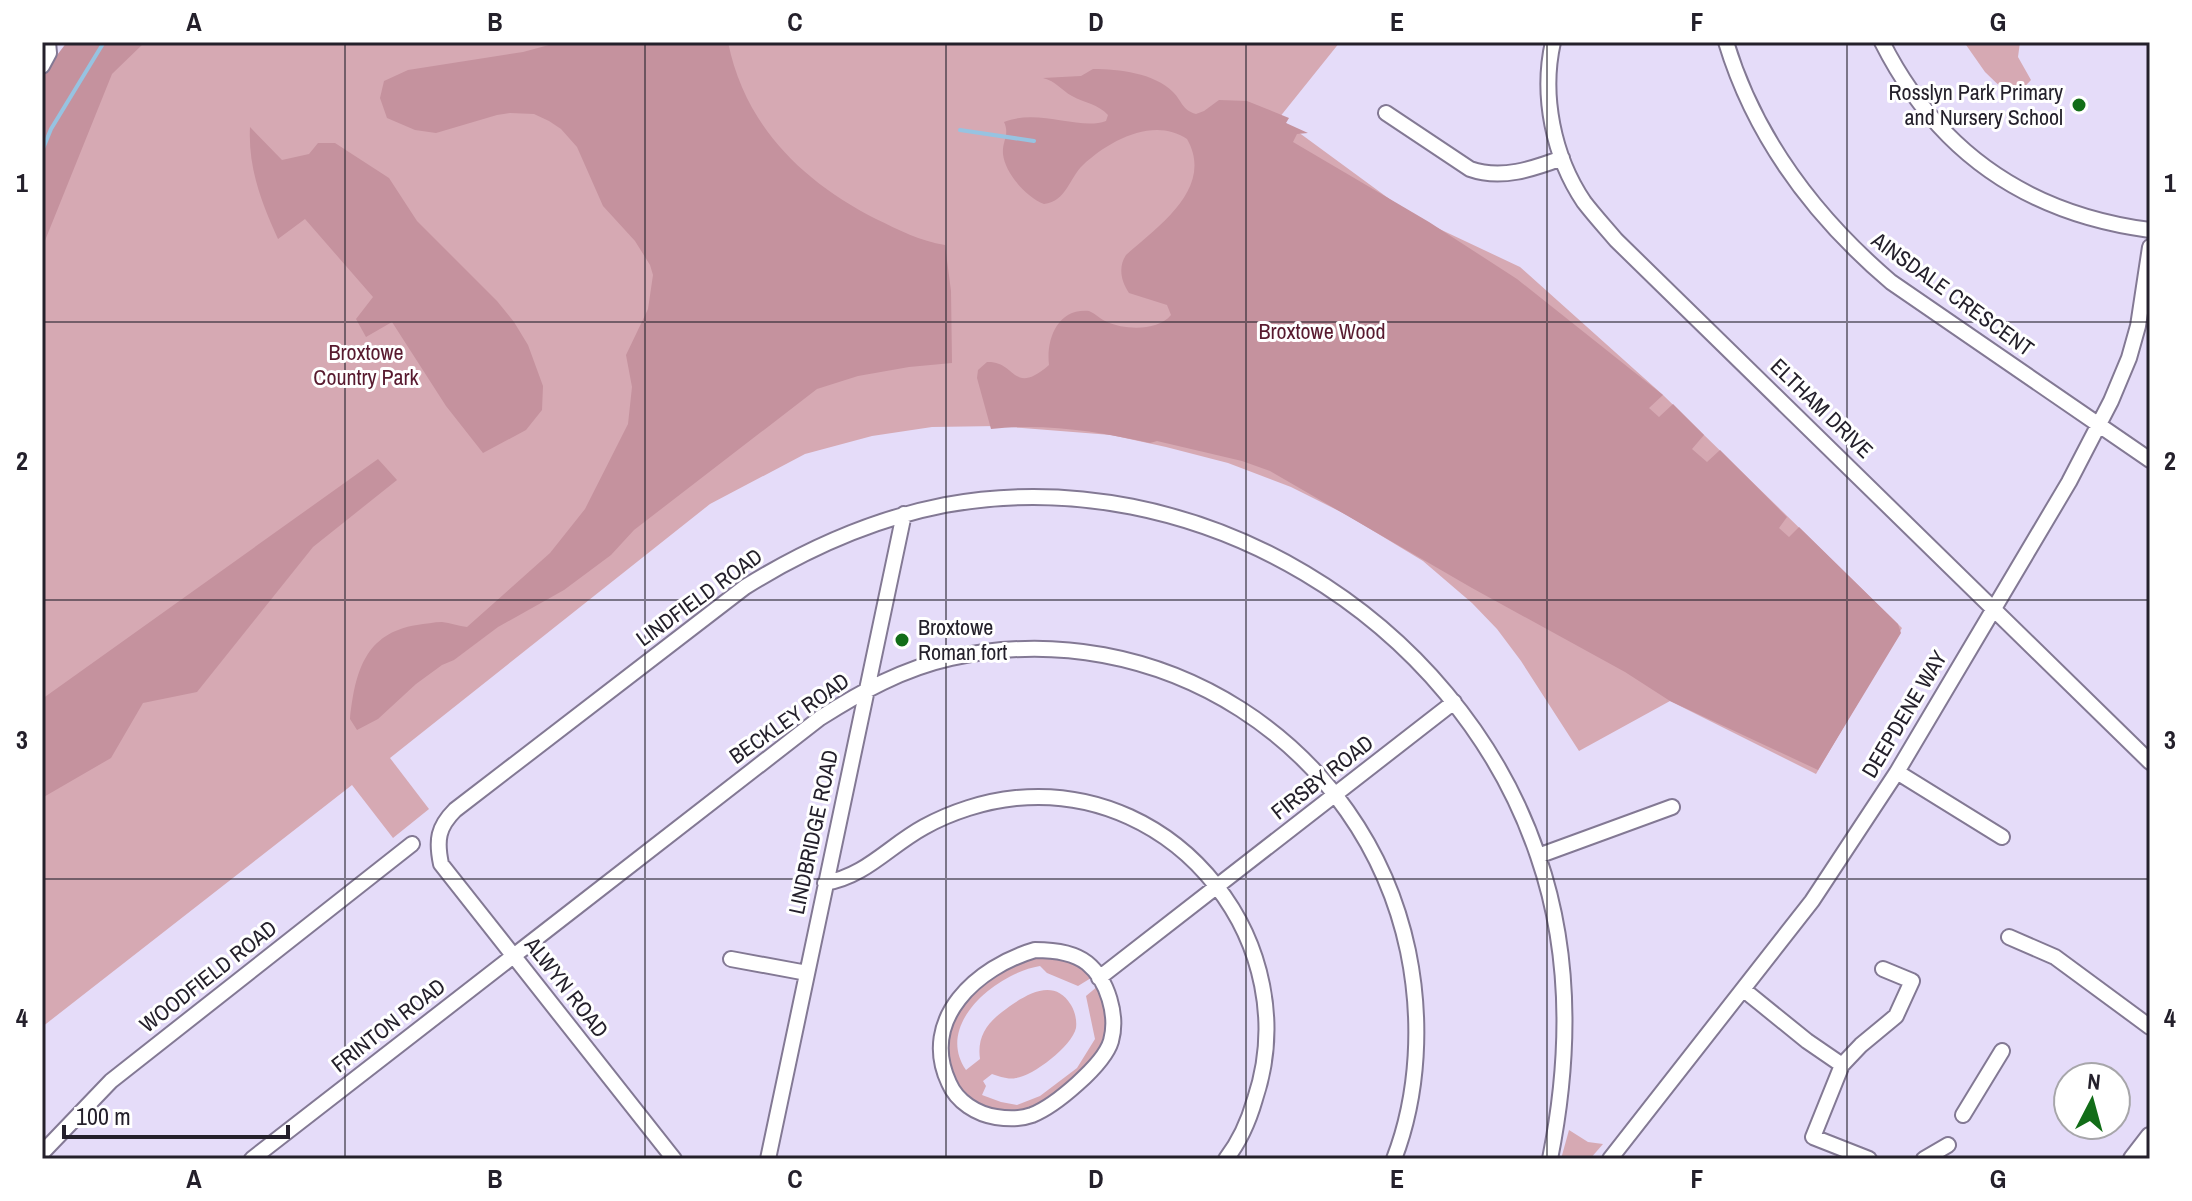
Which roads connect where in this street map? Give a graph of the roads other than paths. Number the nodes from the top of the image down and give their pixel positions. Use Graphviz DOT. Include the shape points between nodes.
graph roads {
  1 [pos="48,42"];
  2 [pos="1553,42"];
  3 [pos="1726,42"];
  4 [pos="1882,42"];
  5 [pos="42,66"];
  6 [pos="1386,113"];
  7 [pos="1562,158"];
  8 [pos="2150,230"];
  9 [pos="2150,247"];
  10 [pos="2099,425"];
  11 [pos="2150,460"];
  12 [pos="904,514"];
  13 [pos="1994,608"];
  14 [pos="865,691"];
  15 [pos="1454,702"];
  16 [pos="2150,762"];
  17 [pos="1897,772"];
  18 [pos="1335,794"];
  19 [pos="1672,807"];
  20 [pos="2002,837"];
  21 [pos="438,838"];
  22 [pos="412,844"];
  23 [pos="1538,856"];
  24 [pos="825,883"];
  25 [pos="1219,886"];
  26 [pos="2009,937"];
  27 [pos="513,955"];
  28 [pos="731,959"];
  29 [pos="1883,969"];
  30 [pos="807,973"];
  31 [pos="1099,978"];
  32 [pos="1744,990"];
  33 [pos="2150,1027"];
  34 [pos="2002,1051"];
  35 [pos="1842,1065"];
  36 [pos="1963,1115"];
  37 [pos="2150,1137"];
  38 [pos="1948,1145"];
  39 [pos="42,1153"];
  40 [pos="252,1159"];
  41 [pos="674,1159"];
  42 [pos="768,1159"];
  43 [pos="1226,1159"];
  44 [pos="1394,1159"];
  45 [pos="1550,1159"];
  46 [pos="1610,1159"];
  47 [pos="1869,1159"];
  48 [pos="1924,1159"];
  49 [pos="2133,1159"];
  1 -- 5 [label="street"];
  2 -- 7 [label="street, ELTHAM DRIVE" via="1547,85"];
  3 -- 10 [label="street, AINSDALE CRESCENT" via="1780,158 1854,250 1891,282"];
  4 -- 8 [label="street" via="1908,89 1975,161 2029,195 2075,215"];
  6 -- 7 [label="street" via="1484,174 1526,170"];
  7 -- 13 [label="street, ELTHAM DRIVE" via="1586,205 1616,240"];
  9 -- 10 [label="street, DEEPDENE WAY" via="2129,358"];
  10 -- 11 [label="street, AINSDALE CRESCENT"];
  10 -- 13 [label="street, DEEPDENE WAY"];
  12 -- 14 [label="street, LINDBRIDGE ROAD"];
  12 -- 15 [label="street, LINDFIELD ROAD" via="1029,498 1145,509 1205,525 1312,575 1377,624"];
  12 -- 21 [label="street, LINDFIELD ROAD" via="860,527 745,587 455,810"];
  13 -- 16 [label="street, ELTHAM DRIVE"];
  13 -- 17 [label="street, DEEPDENE WAY"];
  14 -- 18 [label="street, BECKLEY ROAD" via="902,673 976,653 1036,649 1113,655 1164,670 1239,707 1298,752"];
  14 -- 24 [label="street, LINDBRIDGE ROAD"];
  14 -- 27 [label="street, BECKLEY ROAD" via="820,718"];
  15 -- 18 [label="street, FIRSBY ROAD"];
  15 -- 23 [label="street, LINDFIELD ROAD" via="1497,765"];
  17 -- 20 [label="street"];
  17 -- 32 [label="street, DEEPDENE WAY" via="1812,901"];
  18 -- 25 [label="street, FIRSBY ROAD"];
  18 -- 44 [label="street, BECKLEY ROAD" via="1381,869 1411,966 1416,1053"];
  19 -- 23 [label="street"];
  21 -- 27 [label="street, ALWYN ROAD" via="441,864"];
  22 -- 39 [label="street, WOODFIELD ROAD" via="111,1081"];
  23 -- 45 [label="street, LINDFIELD ROAD" via="1557,927 1566,1027"];
  24 -- 25 [label="street" via="862,871 923,827 984,804 1038,797 1088,803 1141,824 1190,856"];
  24 -- 30 [label="street, LINDBRIDGE ROAD"];
  25 -- 31 [label="street, FIRSBY ROAD"];
  25 -- 43 [label="street" via="1256,961 1268,1031 1255,1102"];
  26 -- 33 [label="street" via="2055,957"];
  27 -- 40 [label="street, FRINTON ROAD"];
  27 -- 41 [label="street, ALWYN ROAD"];
  28 -- 30 [label="street"];
  29 -- 35 [label="street" via="1912,981 1896,1016"];
  30 -- 42 [label="street, LINDBRIDGE ROAD"];
  31 -- 31 [label="street" via="1113,1015 1111,1043 1091,1070 1046,1107 1032,1115 998,1117 972,1109 951,1089 939,1057 942,1030 951,1008 979,980 1023,954 1050,950 1088,964"];
  32 -- 35 [label="street"];
  32 -- 46 [label="street, DEEPDENE WAY"];
  34 -- 36 [label="street"];
  35 -- 47 [label="street" via="1813,1137"];
  37 -- 49 [label="main road"];
  38 -- 48 [label="street"];
}
